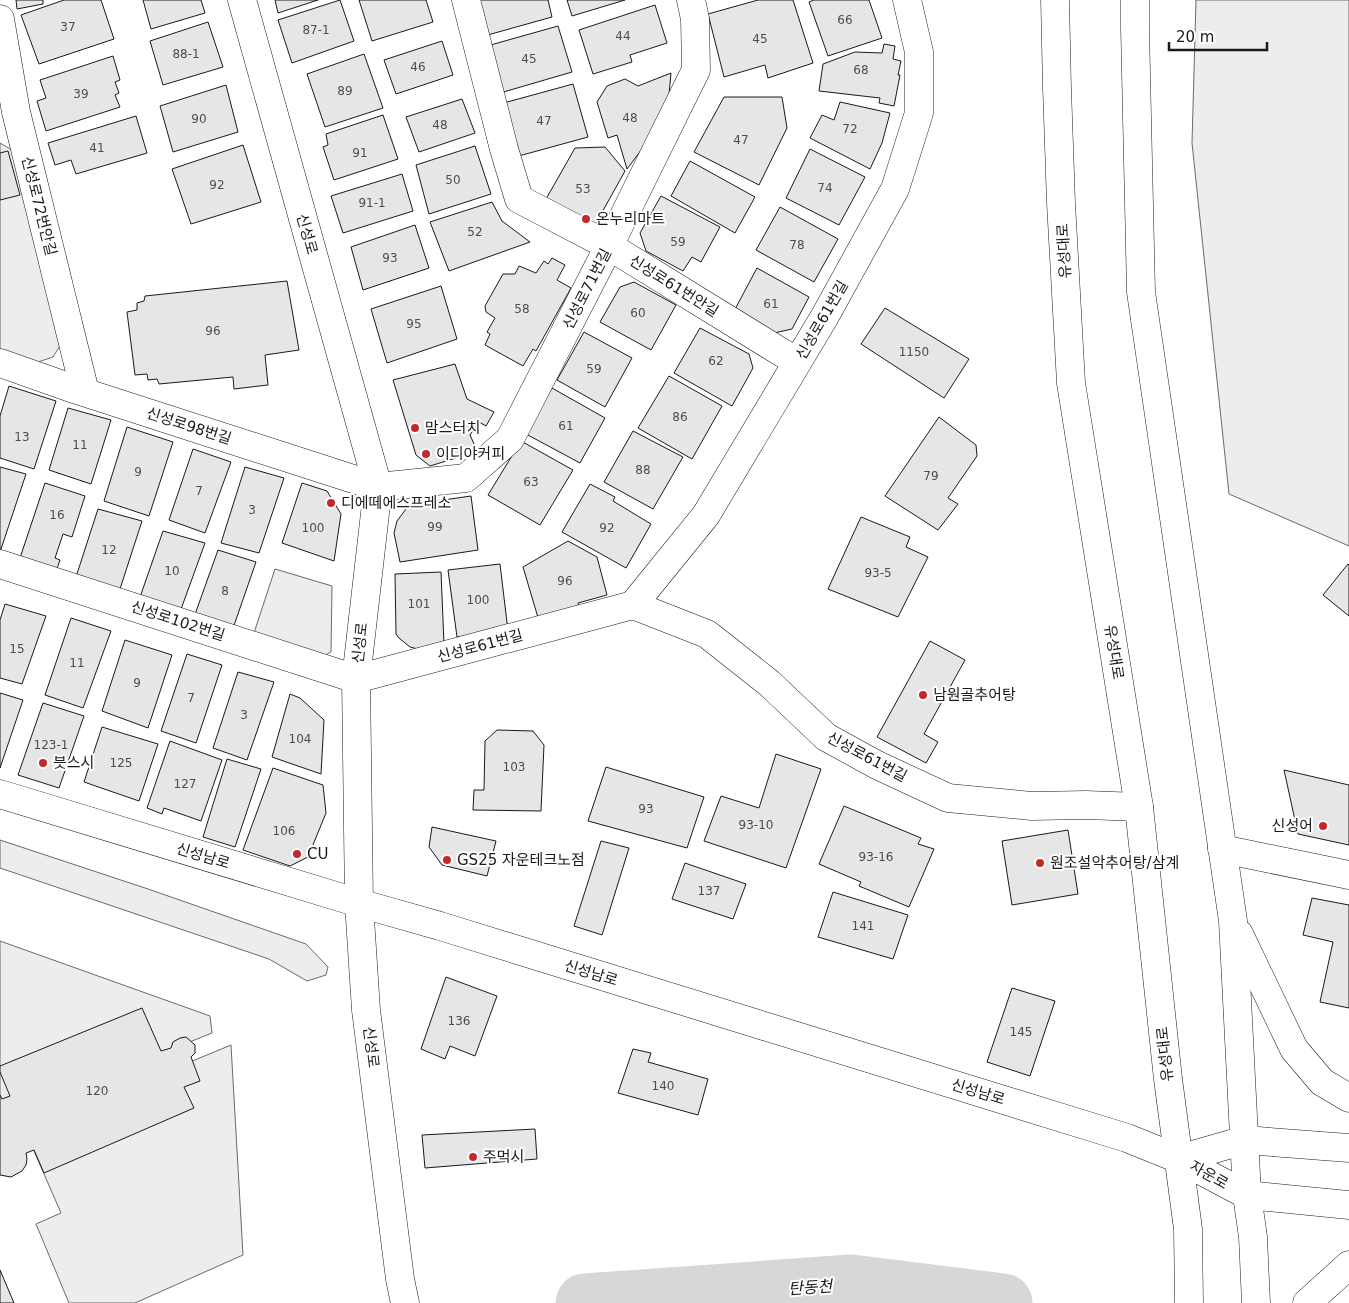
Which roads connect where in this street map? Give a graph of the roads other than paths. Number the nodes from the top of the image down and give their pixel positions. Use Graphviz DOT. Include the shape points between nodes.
graph roads {
  1 [pos="242,0"];
  2 [pos="466,0"];
  3 [pos="691,0"];
  4 [pos="907,0"];
  5 [pos="1055,0"];
  6 [pos="1135,0"];
  7 [pos="0,19"];
  8 [pos="8,113"];
  9 [pos="609,246"];
  10 [pos="797,362"];
  11 [pos="0,363"];
  12 [pos="85,392"];
  13 [pos="378,487"];
  14 [pos="0,564"];
  15 [pos="633,605"];
  16 [pos="356,679"];
  17 [pos="0,794"];
  18 [pos="1139,807"];
  19 [pos="1222,850"];
  20 [pos="1349,875"];
  21 [pos="359,903"];
  22 [pos="1233,921"];
  23 [pos="1349,1098"];
  24 [pos="1245,1140"];
  25 [pos="1349,1148"];
  26 [pos="1179,1159"];
  27 [pos="1247,1195"];
  28 [pos="1349,1205"];
  29 [pos="1349,1264"];
  30 [pos="403,1291"];
  31 [pos="1188,1303"];
  32 [pos="1256,1303"];
  33 [pos="1307,1303"];
  1 -- 13 [label="street, 신성로"];
  2 -- 9 [label="street, 신성로61번안길" via="519,198"];
  3 -- 9 [label="street, 신성로71번길" via="695,19 696,70"];
  4 -- 10 [label="street, 신성로61번길" via="919,52 919,113 895,189"];
  5 -- 18 [label="street, 유성대로" via="1071,383"];
  6 -- 19 [label="street" via="1141,292"];
  7 -- 8 [label="street, 신성로72번안길"];
  8 -- 12 [label="street, 신성로72번안길"];
  9 -- 10 [label="street, 신성로61번안길"];
  9 -- 13 [label="street, 신성로71번길" via="510,439 466,478"];
  10 -- 15 [label="street, 신성로61번길" via="706,515"];
  11 -- 12 [label="street, 신성로98번길"];
  12 -- 13 [label="street, 신성로98번길"];
  13 -- 16 [label="street, 신성로"];
  14 -- 16 [label="street, 신성로102번길"];
  15 -- 16 [label="street, 신성로61번길"];
  15 -- 18 [label="street, 신성로61번길" via="707,634 769,683 826,736 877,765 948,798 1032,806"];
  16 -- 21 [label="street, 신성로"];
  17 -- 21 [label="street, 신성남로"];
  18 -- 26 [label="street, 유성대로"];
  19 -- 20 [label="street"];
  19 -- 22 [label="street"];
  21 -- 26 [label="street, 신성남로" via="1127,1138"];
  21 -- 30 [label="street, 신성로" via="366,1010"];
  22 -- 23 [label="street" via="1294,1049 1322,1082"];
  22 -- 24 [label="street"];
  24 -- 25 [label="street, 자운로"];
  24 -- 26 [label="street, 자운로"];
  24 -- 27 [label="street"];
  26 -- 27 [label="street, 자운로"];
  26 -- 31 [label="street, 유성대로" via="1188,1228"];
  27 -- 28 [label="street, 자운로"];
  27 -- 32 [label="street"];
  29 -- 33 [label="street"];
}
